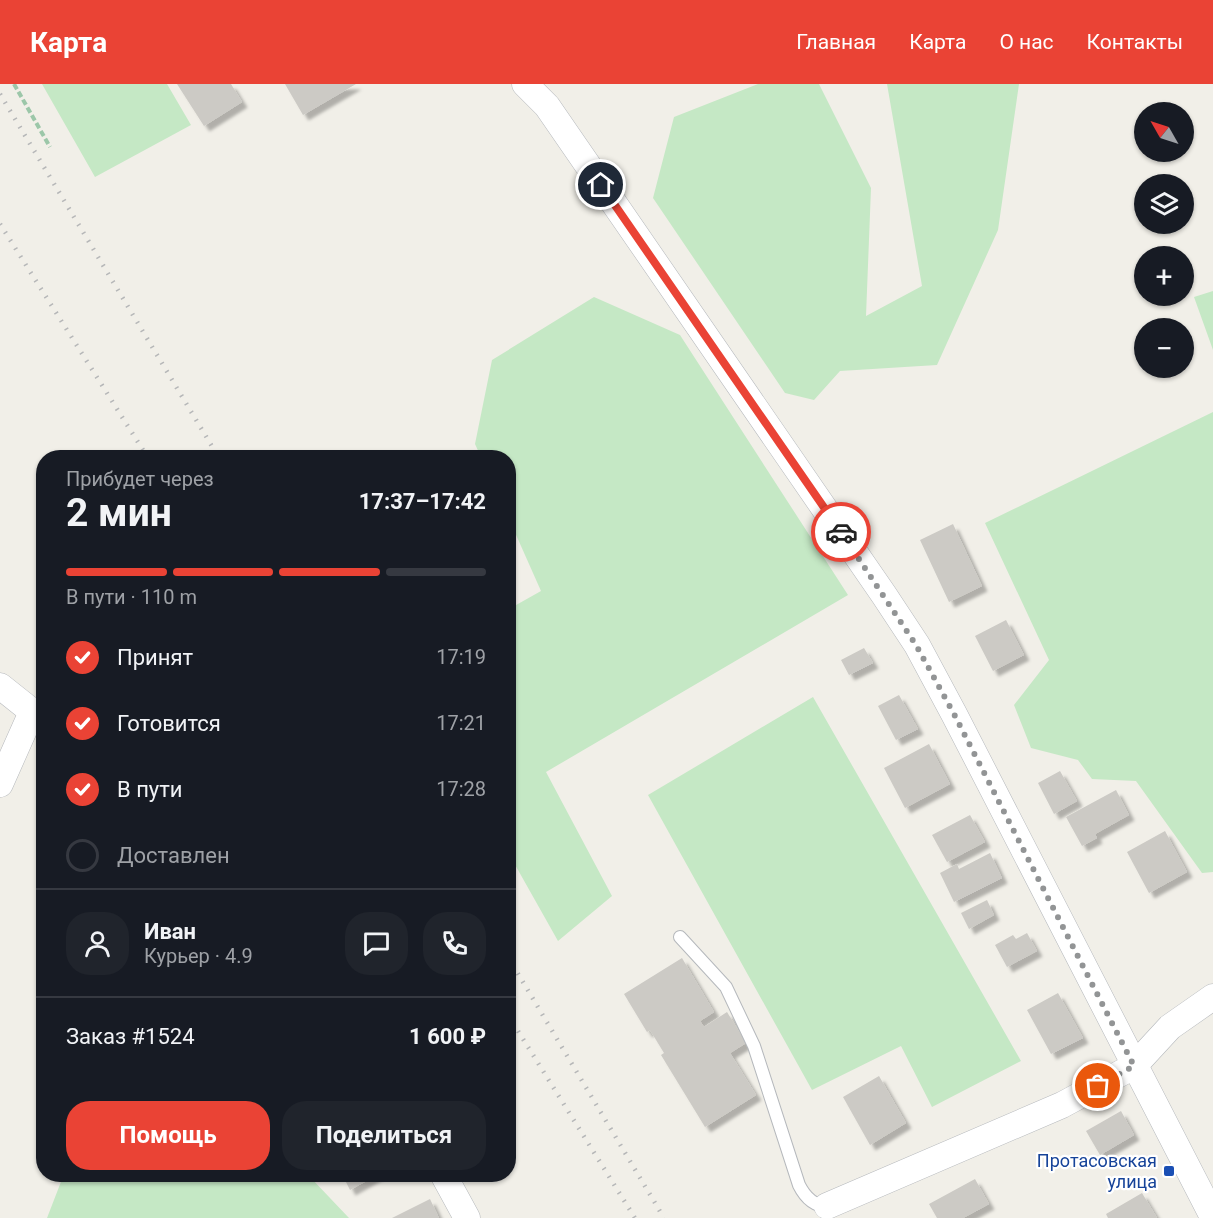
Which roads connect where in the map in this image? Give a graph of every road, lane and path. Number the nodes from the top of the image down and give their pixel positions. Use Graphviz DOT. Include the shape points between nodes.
graph roads {
  1 [pos="14,84"];
  2 [pos="525,84"];
  3 [pos="50,147"];
  4 [pos="0,686"];
  5 [pos="36,714"];
  6 [pos="36,720"];
  7 [pos="0,784"];
  8 [pos="680,937"];
  9 [pos="1213,998"];
  10 [pos="1134,1066"];
  11 [pos="447,1182"];
  12 [pos="827,1206"];
  13 [pos="1213,1217"];
  14 [pos="467,1218"];
  1 -- 3 [label="path"];
  2 -- 10 [label="street" via="547,106 916,645"];
  4 -- 5 [label="street"];
  6 -- 7 [label="street"];
  8 -- 12 [label="lane" via="726,987 754,1046 799,1185 810,1200"];
  9 -- 10 [label="street" via="1170,1027"];
  10 -- 12 [label="street" via="1062,1106"];
  10 -- 13 [label="street"];
  11 -- 14 [label="street"];
}
